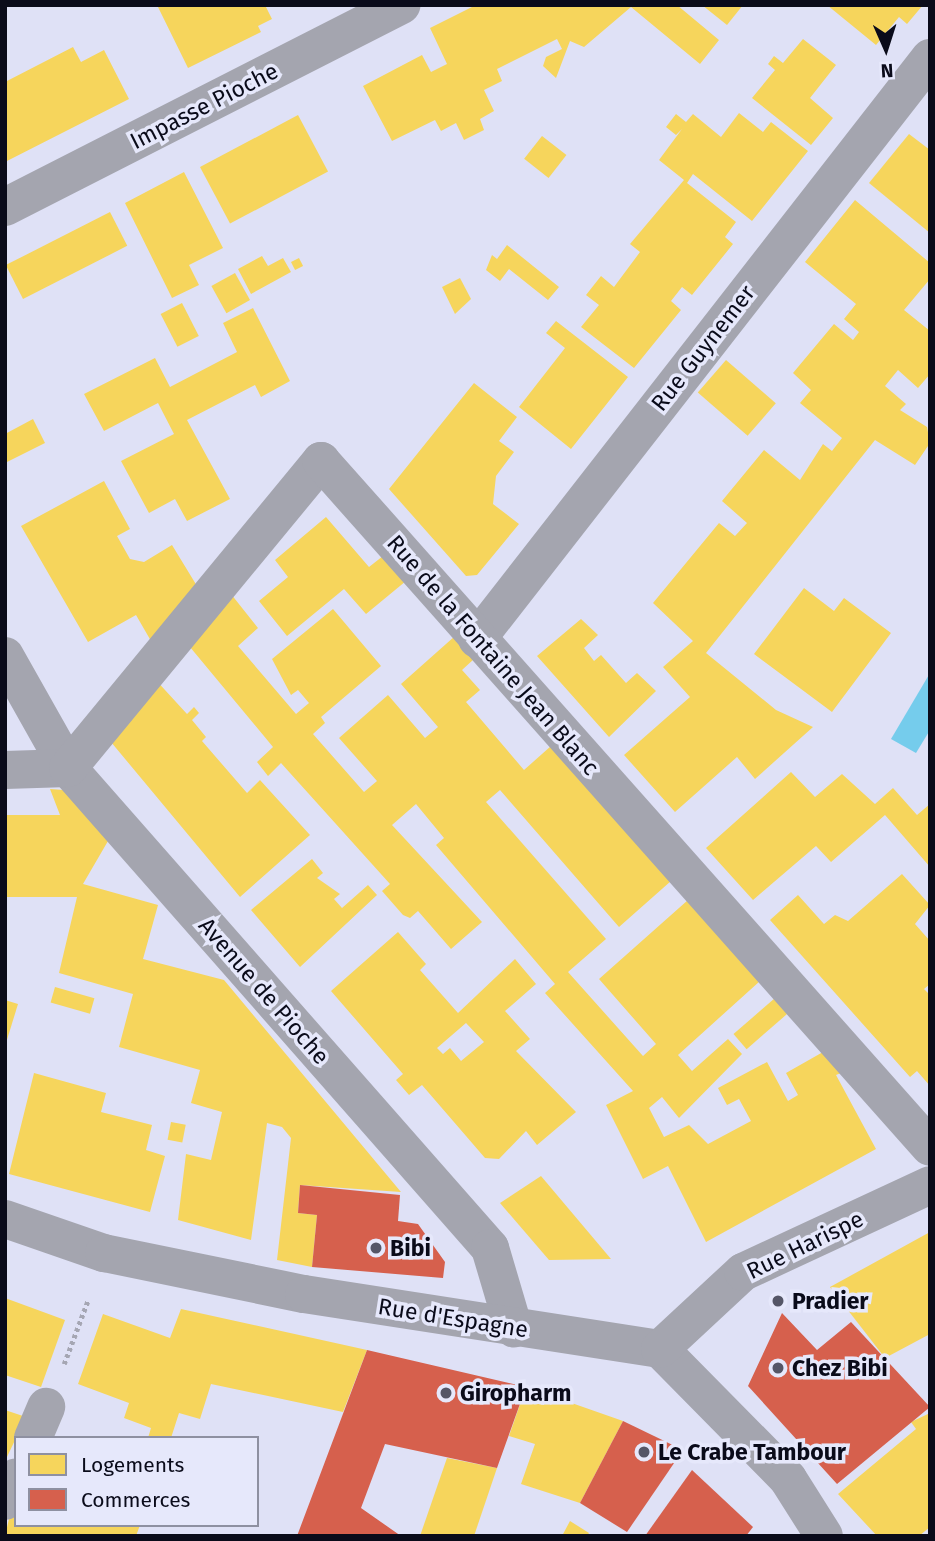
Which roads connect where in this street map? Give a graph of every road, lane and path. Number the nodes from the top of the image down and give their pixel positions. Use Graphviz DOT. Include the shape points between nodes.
graph roads {
  1 [pos="402,5"];
  2 [pos="930,58"];
  3 [pos="5,207"];
  4 [pos="477,639"];
  5 [pos="5,656"];
  6 [pos="68,768"];
  7 [pos="5,770"];
  8 [pos="930,1147"];
  9 [pos="930,1185"];
  10 [pos="5,1219"];
  11 [pos="104,1253"];
  12 [pos="514,1329"];
  13 [pos="660,1349"];
  14 [pos="39,1422"];
  15 [pos="14,1481"];
  16 [pos="5,1501"];
  17 [pos="824,1536"];
  1 -- 3 [label="street, Impasse Pioche"];
  2 -- 4 [label="street, Rue Guynemer"];
  4 -- 6 [label="street, Rue de la Fontaine Jean Blanc" via="321,461"];
  4 -- 8 [label="street, Rue de la Fontaine Jean Blanc"];
  5 -- 6 [label="street, Avenue de Pioche"];
  6 -- 7 [label="street"];
  6 -- 12 [label="street, Avenue de Pioche" via="490,1248"];
  9 -- 13 [label="street, Rue Harispe" via="744,1272"];
  10 -- 11 [label="street, Rue d'Espagne"];
  11 -- 12 [label="street, Rue d'Espagne"];
  11 -- 14 [label="path"];
  12 -- 13 [label="street, Rue d'Espagne"];
  13 -- 17 [label="street" via="788,1479"];
  15 -- 16 [label="street"];
}
